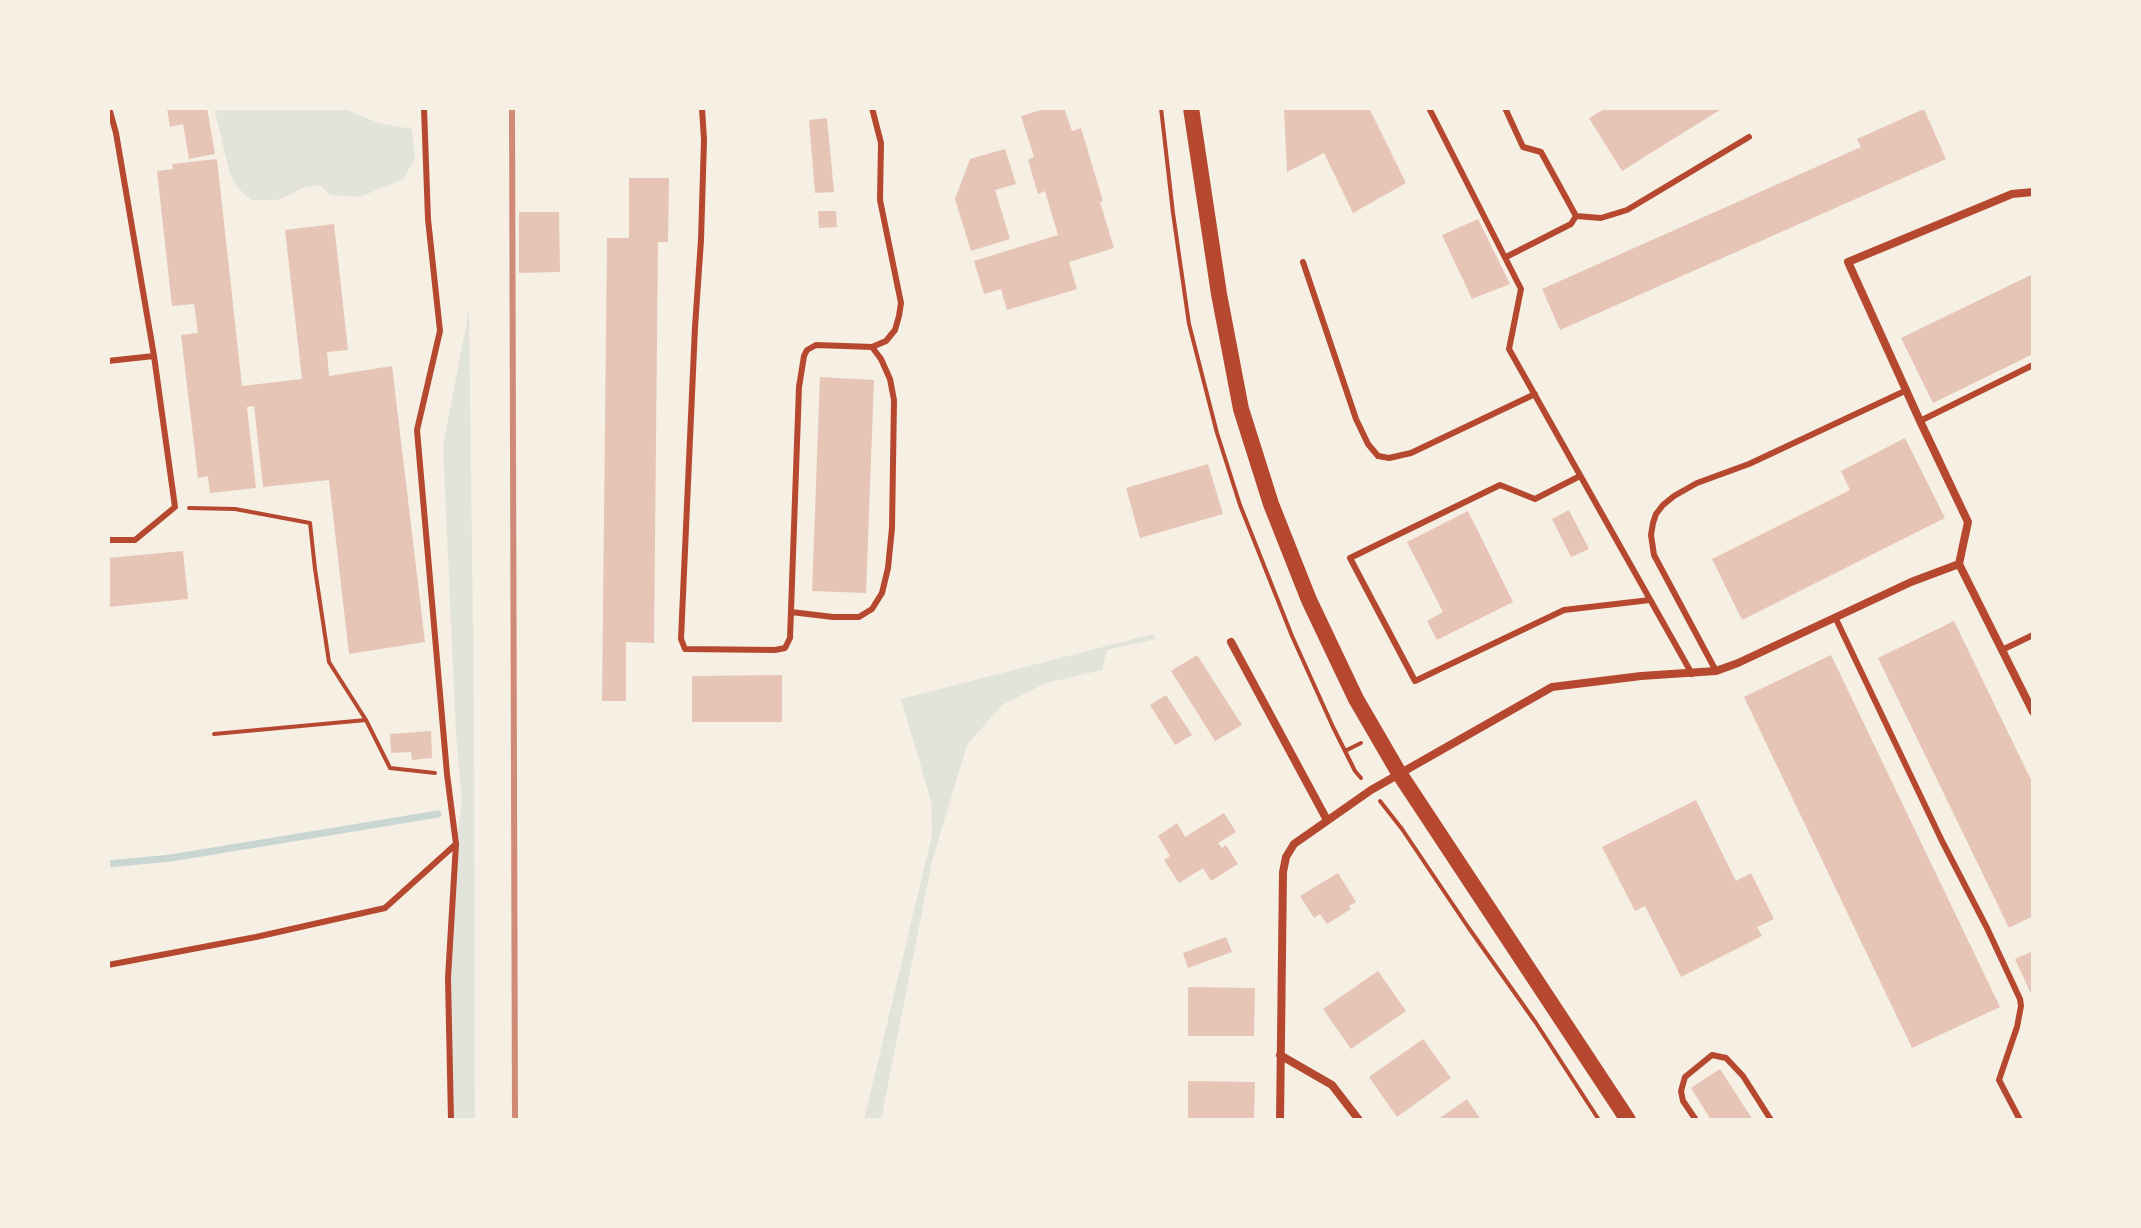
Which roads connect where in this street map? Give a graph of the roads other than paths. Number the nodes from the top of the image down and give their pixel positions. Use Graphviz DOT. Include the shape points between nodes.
graph roads {
  1 [pos="109,108"];
  2 [pos="424,108"];
  3 [pos="702,108"];
  4 [pos="872,108"];
  5 [pos="1191,108"];
  6 [pos="1204,108"];
  7 [pos="1429,108"];
  8 [pos="1505,108"];
  9 [pos="1749,137"];
  10 [pos="1203,180"];
  11 [pos="2033,192"];
  12 [pos="1576,216"];
  13 [pos="1506,257"];
  14 [pos="1303,262"];
  15 [pos="872,347"];
  16 [pos="154,356"];
  17 [pos="108,361"];
  18 [pos="2033,365"];
  19 [pos="1907,390"];
  20 [pos="1535,394"];
  21 [pos="1920,421"];
  22 [pos="1580,476"];
  23 [pos="108,540"];
  24 [pos="1959,564"];
  25 [pos="1650,600"];
  26 [pos="791,612"];
  27 [pos="1835,617"];
  28 [pos="2033,635"];
  29 [pos="1231,642"];
  30 [pos="2002,650"];
  31 [pos="1716,671"];
  32 [pos="1692,674"];
  33 [pos="2033,712"];
  34 [pos="1399,773"];
  35 [pos="1327,820"];
  36 [pos="456,844"];
  37 [pos="108,965"];
  38 [pos="1280,1055"];
  39 [pos="451,1120"];
  40 [pos="1280,1120"];
  41 [pos="1359,1120"];
  42 [pos="1628,1120"];
  43 [pos="1696,1120"];
  44 [pos="1771,1120"];
  45 [pos="2020,1120"];
  1 -- 16 [label="lane"];
  2 -- 36 [label="lane" via="440,331 417,430"];
  3 -- 26 [label="lane" via="701,240 681,639 685,649 785,648"];
  4 -- 15 [label="lane" via="881,143 880,200 901,303 895,330"];
  5 -- 10 [label="main road"];
  6 -- 10 [label="main road"];
  7 -- 13 [label="lane"];
  8 -- 12 [label="lane" via="1523,147 1541,152"];
  9 -- 12 [label="lane" via="1627,210 1601,218"];
  10 -- 34 [label="main road" via="1230,359 1255,456 1309,600"];
  11 -- 19 [label="street" via="2012,194 1848,262"];
  12 -- 13 [label="lane" via="1571,224"];
  13 -- 20 [label="lane" via="1521,289 1509,349"];
  14 -- 20 [label="lane" via="1356,419 1378,456 1411,453"];
  15 -- 26 [label="lane" via="816,345 804,356"];
  15 -- 26 [label="lane" via="890,379 894,400 892,528 882,593 859,617"];
  16 -- 17 [label="lane"];
  16 -- 23 [label="lane" via="175,507 135,540"];
  18 -- 21 [label="lane"];
  19 -- 21 [label="street"];
  19 -- 31 [label="lane" via="1697,483 1656,514 1654,555"];
  20 -- 22 [label="lane"];
  21 -- 24 [label="street" via="1968,522"];
  22 -- 25 [label="lane"];
  22 -- 25 [label="lane" via="1535,499 1500,485 1350,558 1415,681 1564,610"];
  24 -- 27 [label="street"];
  24 -- 30 [label="street"];
  25 -- 32 [label="lane"];
  27 -- 31 [label="street"];
  27 -- 45 [label="lane" via="2016,988 2021,1006 1999,1080"];
  28 -- 30 [label="lane"];
  29 -- 35 [label="street"];
  30 -- 33 [label="street"];
  31 -- 32 [label="street"];
  32 -- 34 [label="street" via="1552,687"];
  34 -- 35 [label="street"];
  34 -- 42 [label="main road"];
  35 -- 38 [label="street" via="1294,844 1286,857"];
  36 -- 37 [label="lane" via="385,908"];
  36 -- 39 [label="lane" via="448,978"];
  38 -- 40 [label="street"];
  38 -- 41 [label="street" via="1332,1085"];
  43 -- 44 [label="lane" via="1681,1091 1685,1077 1712,1055 1735,1067"];
}
